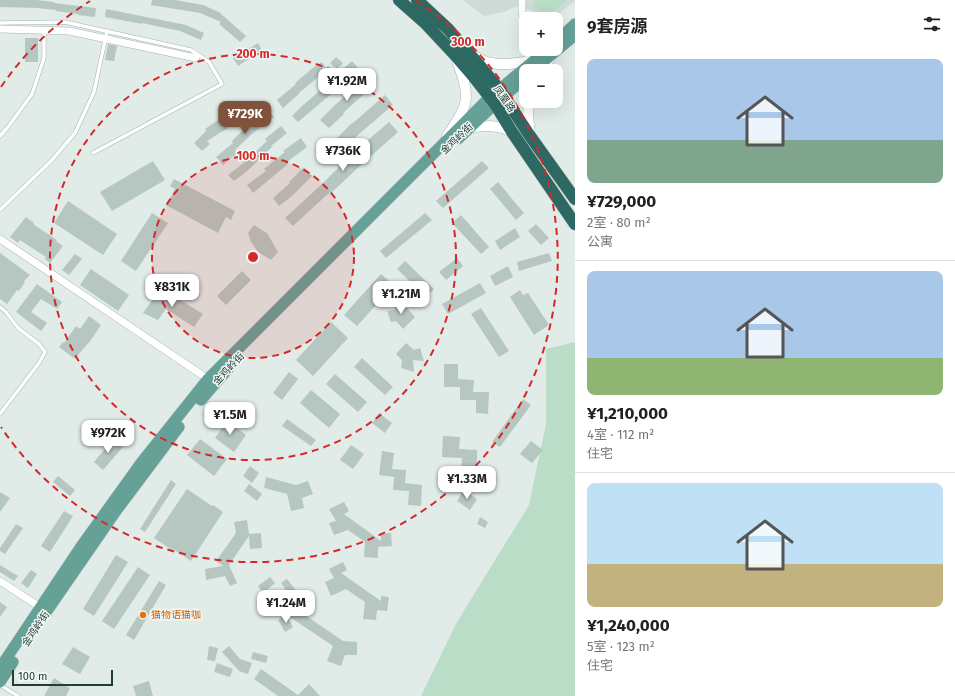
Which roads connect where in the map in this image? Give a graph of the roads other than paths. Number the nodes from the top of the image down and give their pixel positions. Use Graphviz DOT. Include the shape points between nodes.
graph roads {
  1 [pos="399,0"];
  2 [pos="418,0"];
  3 [pos="522,0"];
  4 [pos="522,12"];
  5 [pos="0,23"];
  6 [pos="575,24"];
  7 [pos="0,30"];
  8 [pos="44,31"];
  9 [pos="107,31"];
  10 [pos="563,35"];
  11 [pos="575,35"];
  12 [pos="105,39"];
  13 [pos="563,42"];
  14 [pos="470,54"];
  15 [pos="455,55"];
  16 [pos="538,56"];
  17 [pos="543,56"];
  18 [pos="545,56"];
  19 [pos="196,58"];
  20 [pos="539,64"];
  21 [pos="519,82"];
  22 [pos="502,93"];
  23 [pos="492,101"];
  24 [pos="528,108"];
  25 [pos="470,127"];
  26 [pos="512,132"];
  27 [pos="0,136"];
  28 [pos="530,136"];
  29 [pos="444,143"];
  30 [pos="93,153"];
  31 [pos="574,194"];
  32 [pos="0,210"];
  33 [pos="575,224"];
  34 [pos="0,239"];
  35 [pos="0,307"];
  36 [pos="208,379"];
  37 [pos="0,414"];
  38 [pos="0,581"];
  39 [pos="40,607"];
  40 [pos="0,668"];
  41 [pos="0,683"];
  42 [pos="18,696"];
  1 -- 15 [label="highway, 凤凰路"];
  2 -- 14 [label="highway, 凤凰路" via="448,28"];
  3 -- 4 [label="street"];
  5 -- 9 [label="lane" via="65,22"];
  6 -- 10 [label="main road"];
  7 -- 8 [label="street"];
  8 -- 12 [label="street" via="69,31"];
  8 -- 27 [label="lane" via="44,58 32,94"];
  9 -- 12 [label="lane"];
  9 -- 30 [label="lane" via="191,50 209,62 222,84"];
  11 -- 13 [label="main road"];
  12 -- 19 [label="street"];
  12 -- 32 [label="lane" via="94,92 75,133 52,160"];
  14 -- 16 [label="main road" via="486,62 498,64 525,62"];
  14 -- 22 [label="highway, 凤凰路"];
  15 -- 23 [label="highway, 凤凰路"];
  15 -- 29 [label="main road" via="464,82 465,106"];
  17 -- 22 [label="main road"];
  18 -- 20 [label="main road"];
  21 -- 22 [label="main road"];
  22 -- 23 [label="main road"];
  22 -- 28 [label="highway, 凤凰路"];
  23 -- 25 [label="main road, 金鸡岭街"];
  23 -- 26 [label="highway, 凤凰路"];
  23 -- 29 [label="main road, 金鸡岭街"];
  24 -- 28 [label="main road"];
  25 -- 26 [label="main road" via="491,126"];
  25 -- 41 [label="main road, 金鸡岭街" via="234,362 196,404 116,511"];
  26 -- 33 [label="highway, 凤凰路"];
  28 -- 31 [label="highway, 凤凰路"];
  29 -- 36 [label="main road, 金鸡岭街"];
  34 -- 36 [label="street"];
  35 -- 37 [label="lane" via="18,328 45,352"];
  36 -- 39 [label="main road, 金鸡岭街" via="141,462"];
  38 -- 39 [label="street"];
  39 -- 40 [label="main road, 金鸡岭街"];
  41 -- 42 [label="lane"];
}
